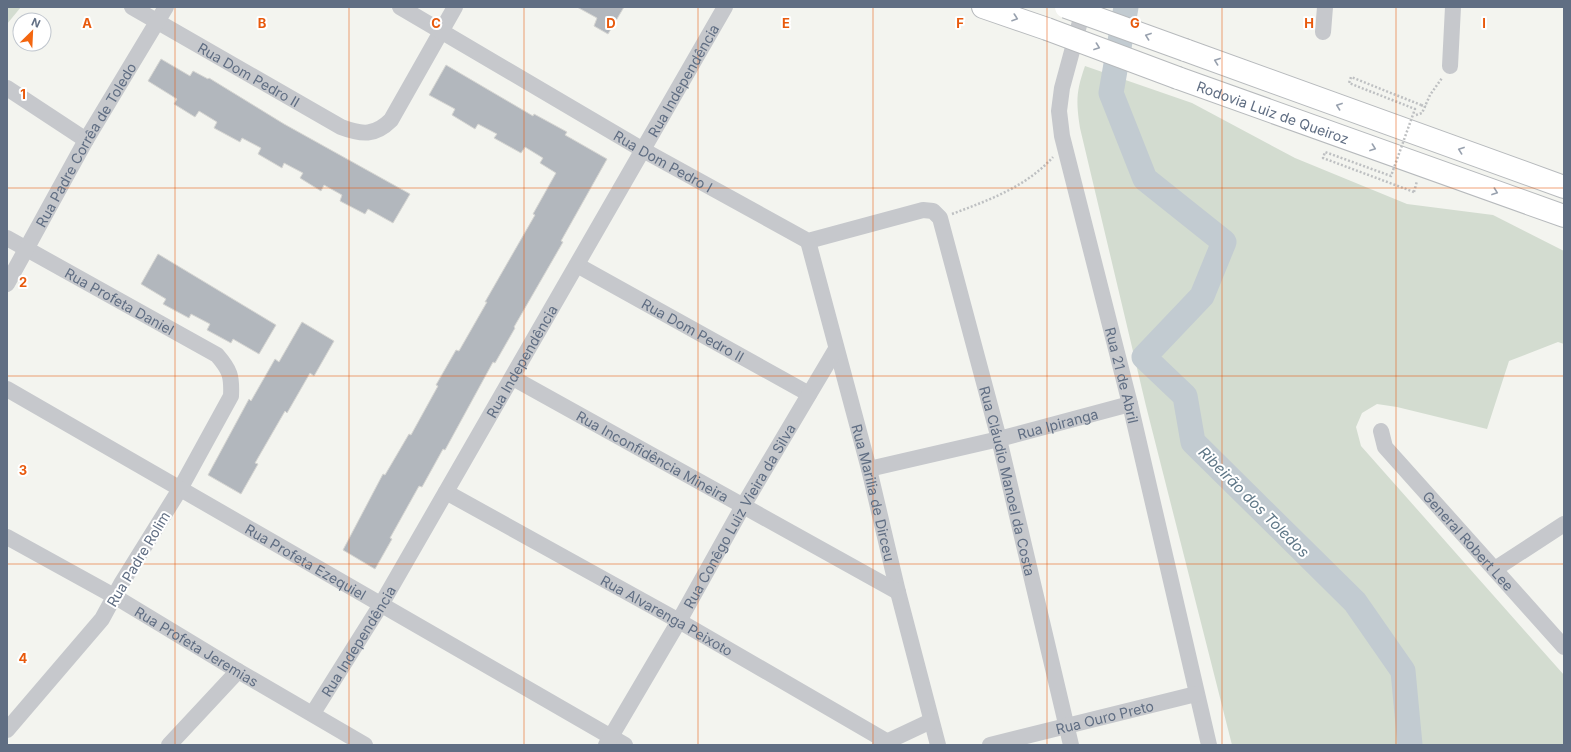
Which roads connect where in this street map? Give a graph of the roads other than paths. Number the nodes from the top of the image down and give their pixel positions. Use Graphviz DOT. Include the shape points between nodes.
graph roads {
  1 [pos="132,7"];
  2 [pos="166,7"];
  3 [pos="400,7"];
  4 [pos="455,7"];
  5 [pos="725,7"];
  6 [pos="983,7"];
  7 [pos="1066,7"];
  8 [pos="1084,7"];
  9 [pos="1325,7"];
  10 [pos="1453,7"];
  11 [pos="158,21"];
  12 [pos="442,31"];
  13 [pos="1323,32"];
  14 [pos="1450,66"];
  15 [pos="7,88"];
  16 [pos="86,140"];
  17 [pos="643,150"];
  18 [pos="1564,187"];
  19 [pos="1564,216"];
  20 [pos="7,238"];
  21 [pos="808,241"];
  22 [pos="26,250"];
  23 [pos="577,265"];
  24 [pos="7,284"];
  25 [pos="836,348"];
  26 [pos="229,368"];
  27 [pos="513,378"];
  28 [pos="7,389"];
  29 [pos="810,394"];
  30 [pos="1130,404"];
  31 [pos="1381,431"];
  32 [pos="999,439"];
  33 [pos="869,469"];
  34 [pos="180,489"];
  35 [pos="446,492"];
  36 [pos="744,506"];
  37 [pos="1564,524"];
  38 [pos="7,537"];
  39 [pos="1495,569"];
  40 [pos="898,592"];
  41 [pos="114,596"];
  42 [pos="382,604"];
  43 [pos="679,621"];
  44 [pos="1564,647"];
  45 [pos="238,671"];
  46 [pos="1196,694"];
  47 [pos="313,713"];
  48 [pos="931,720"];
  49 [pos="1067,726"];
  50 [pos="7,730"];
  51 [pos="608,741"];
  52 [pos="354,743"];
  53 [pos="883,743"];
  54 [pos="169,745"];
  55 [pos="625,745"];
  56 [pos="938,745"];
  57 [pos="990,745"];
  58 [pos="1071,745"];
  59 [pos="1209,745"];
  1 -- 11 [label="street, Rua Dom Pedro II"];
  2 -- 11 [label="street, Rua Padre Corrêa de Toledo"];
  3 -- 12 [label="street, Rua Dom Pedro I"];
  4 -- 12 [label="street"];
  5 -- 17 [label="street, Rua Independência"];
  6 -- 19 [label="highway, Rodovia Luiz de Queiroz, one-way, bridge"];
  18 -- 7 [label="highway, Rodovia Luiz de Queiroz, one-way, bridge"];
  8 -- 30 [label="street, Rua 21 de Abril" via="1062,88 1060,111 1064,144"];
  9 -- 13 [label="street"];
  10 -- 14 [label="street"];
  11 -- 12 [label="street, Rua Dom Pedro II" via="354,132 381,130 391,120"];
  11 -- 16 [label="street, Rua Padre Corrêa de Toledo"];
  12 -- 17 [label="street, Rua Dom Pedro I"];
  15 -- 16 [label="street"];
  16 -- 22 [label="street, Rua Padre Corrêa de Toledo"];
  17 -- 21 [label="street, Rua Dom Pedro I"];
  17 -- 23 [label="street, Rua Independência"];
  20 -- 22 [label="street, Rua Profeta Daniel"];
  21 -- 25 [label="street, Rua Marilia de Dirceu"];
  21 -- 32 [label="street, Rua Cláudio Manoel da Costa" via="923,210 933,211 940,218"];
  22 -- 24 [label="street, Rua Padre Corrêa de Toledo"];
  22 -- 26 [label="street, Rua Profeta Daniel" via="217,355"];
  23 -- 27 [label="street, Rua Independência"];
  23 -- 29 [label="street, Rua Dom Pedro II"];
  25 -- 29 [label="street, Rua Conêgo Luiz Vieira da Silva"];
  25 -- 33 [label="street, Rua Marilia de Dirceu"];
  26 -- 34 [label="street, Rua Padre Rolim" via="231,396"];
  27 -- 35 [label="street, Rua Independência"];
  27 -- 36 [label="street, Rua Inconfidência Mineira"];
  28 -- 34 [label="street, Rua Profeta Ezequiel"];
  29 -- 36 [label="street, Rua Conêgo Luiz Vieira da Silva"];
  30 -- 32 [label="street, Rua Ipiranga"];
  30 -- 46 [label="street, Rua 21 de Abril"];
  31 -- 39 [label="street, General Robert Lee" via="1385,447"];
  32 -- 33 [label="street, Rua Ipiranga"];
  32 -- 49 [label="street, Rua Cláudio Manoel da Costa"];
  33 -- 40 [label="street, Rua Marilia de Dirceu"];
  34 -- 41 [label="street, Rua Padre Rolim"];
  34 -- 42 [label="street, Rua Profeta Ezequiel"];
  35 -- 42 [label="street, Rua Independência"];
  35 -- 43 [label="street, Rua Alvarenga Peixoto"];
  36 -- 40 [label="street, Rua Inconfidência Mineira"];
  36 -- 43 [label="street, Rua Conêgo Luiz Vieira da Silva"];
  37 -- 39 [label="street"];
  38 -- 41 [label="street, Rua Profeta Jeremias"];
  39 -- 44 [label="street, General Robert Lee"];
  40 -- 48 [label="street, Rua Marilia de Dirceu"];
  41 -- 45 [label="street, Rua Profeta Jeremias"];
  41 -- 50 [label="street, Rua Padre Rolim" via="102,619"];
  42 -- 47 [label="street, Rua Independência"];
  42 -- 51 [label="street, Rua Profeta Ezequiel"];
  43 -- 51 [label="street, Rua Conêgo Luiz Vieira da Silva"];
  43 -- 53 [label="street, Rua Alvarenga Peixoto"];
  45 -- 47 [label="street, Rua Profeta Jeremias"];
  45 -- 54 [label="street"];
  46 -- 49 [label="street, Rua Ouro Preto"];
  46 -- 59 [label="street, Rua 21 de Abril"];
  47 -- 52 [label="street, Rua Profeta Jeremias"];
  48 -- 53 [label="street"];
  48 -- 56 [label="street, Rua Marilia de Dirceu"];
  49 -- 57 [label="street, Rua Ouro Preto"];
  49 -- 58 [label="street, Rua Cláudio Manoel da Costa"];
  51 -- 55 [label="street, Rua Profeta Ezequiel"];
}
